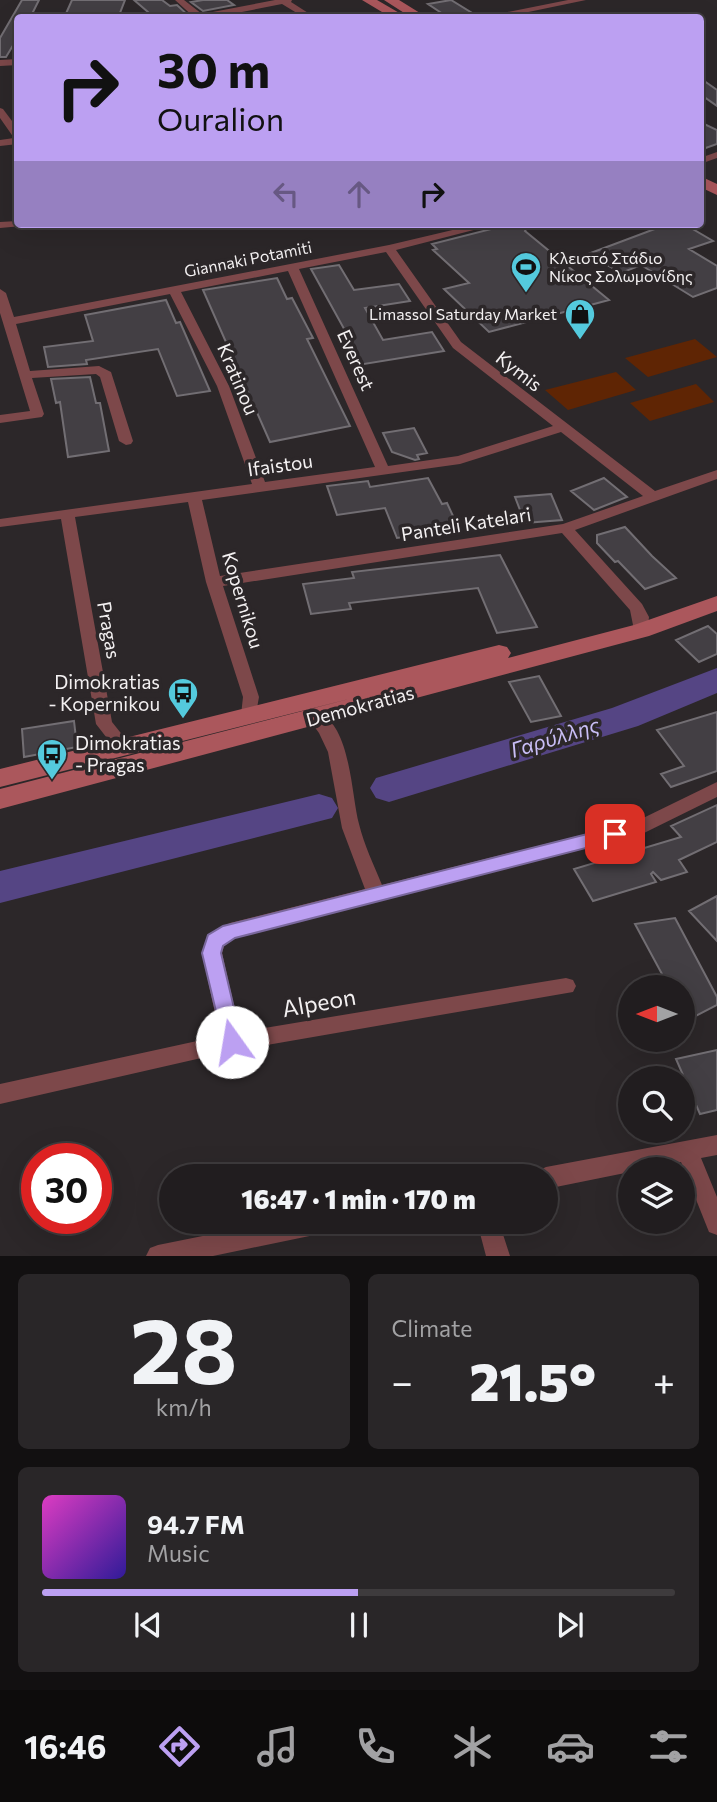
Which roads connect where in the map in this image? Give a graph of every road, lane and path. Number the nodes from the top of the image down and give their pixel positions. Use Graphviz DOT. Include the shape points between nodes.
graph roads {
  1 [pos="179,0"];
  2 [pos="286,0"];
  3 [pos="368,0"];
  4 [pos="390,0"];
  5 [pos="582,0"];
  6 [pos="502,6"];
  7 [pos="512,12"];
  8 [pos="197,14"];
  9 [pos="216,14"];
  10 [pos="306,14"];
  11 [pos="394,14"];
  12 [pos="415,14"];
  13 [pos="502,14"];
  14 [pos="0,111"];
  15 [pos="12,120"];
  16 [pos="475,228"];
  17 [pos="389,248"];
  18 [pos="292,266"];
  19 [pos="174,290"];
  20 [pos="0,293"];
  21 [pos="9,322"];
  22 [pos="25,375"];
  23 [pos="0,419"];
  24 [pos="561,428"];
  25 [pos="126,441"];
  26 [pos="383,470"];
  27 [pos="717,474"];
  28 [pos="260,487"];
  29 [pos="194,497"];
  30 [pos="653,497"];
  31 [pos="67,514"];
  32 [pos="0,523"];
  33 [pos="566,528"];
  34 [pos="214,582"];
  35 [pos="717,589"];
  36 [pos="717,603"];
  37 [pos="641,624"];
  38 [pos="250,706"];
  39 [pos="316,718"];
  40 [pos="123,747"];
  41 [pos="0,778"];
  42 [pos="717,789"];
  43 [pos="0,799"];
  44 [pos="376,894"];
  45 [pos="566,986"];
  46 [pos="232,1042"];
  47 [pos="0,1094"];
  48 [pos="717,1145"];
  49 [pos="687,1151"];
  50 [pos="558,1176"];
  51 [pos="717,1224"];
  52 [pos="265,1234"];
  53 [pos="492,1234"];
  54 [pos="158,1256"];
  55 [pos="498,1256"];
  1 -- 8 [label="street"];
  2 -- 9 [label="street"];
  2 -- 10 [label="street"];
  3 -- 11 [label="street"];
  4 -- 12 [label="street"];
  5 -- 7 [label="street"];
  6 -- 7 [label="street"];
  7 -- 13 [label="street"];
  14 -- 15 [label="street"];
  16 -- 17 [label="street, Giannaki Potamiti"];
  17 -- 18 [label="street, Giannaki Potamiti"];
  17 -- 24 [label="street, Kymis" via="457,345"];
  18 -- 19 [label="street, Giannaki Potamiti"];
  18 -- 26 [label="street, Everest"];
  19 -- 21 [label="street, Giannaki Potamiti"];
  19 -- 28 [label="street, Kratinou" via="223,386"];
  20 -- 21 [label="street"];
  21 -- 22 [label="street"];
  22 -- 23 [label="street" via="37,414"];
  22 -- 25 [label="street" via="83,369 106,374"];
  24 -- 26 [label="street, Ifaistou" via="476,457"];
  24 -- 30 [label="street, Kymis"];
  26 -- 28 [label="street, Ifaistou"];
  27 -- 30 [label="street, Panteli Katelari"];
  28 -- 29 [label="street, Ifaistou"];
  29 -- 31 [label="street, Ifaistou"];
  29 -- 34 [label="street, Kopernikou"];
  30 -- 33 [label="street, Panteli Katelari"];
  31 -- 32 [label="street, Ifaistou"];
  31 -- 40 [label="street, Pragas" via="104,724"];
  33 -- 34 [label="street, Panteli Katelari"];
  33 -- 37 [label="street"];
  34 -- 38 [label="street, Kopernikou"];
  35 -- 37 [label="street, Demokratias"];
  36 -- 37 [label="street, Demokratias"];
  37 -- 38 [label="street, Demokratias"];
  37 -- 39 [label="street, Demokratias"];
  38 -- 40 [label="street, Demokratias"];
  39 -- 43 [label="street, Demokratias"];
  39 -- 44 [label="street" via="327,728 342,770 349,819"];
  40 -- 41 [label="street, Demokratias"];
  42 -- 44 [label="street" via="642,827"];
  44 -- 46 [label="street" via="230,931 215,941 212,953"];
  45 -- 46 [label="street, Alpeon"];
  46 -- 47 [label="street, Alpeon"];
  48 -- 49 [label="street"];
  49 -- 50 [label="street"];
  49 -- 51 [label="street"];
  52 -- 54 [label="street"];
  53 -- 55 [label="street"];
}
